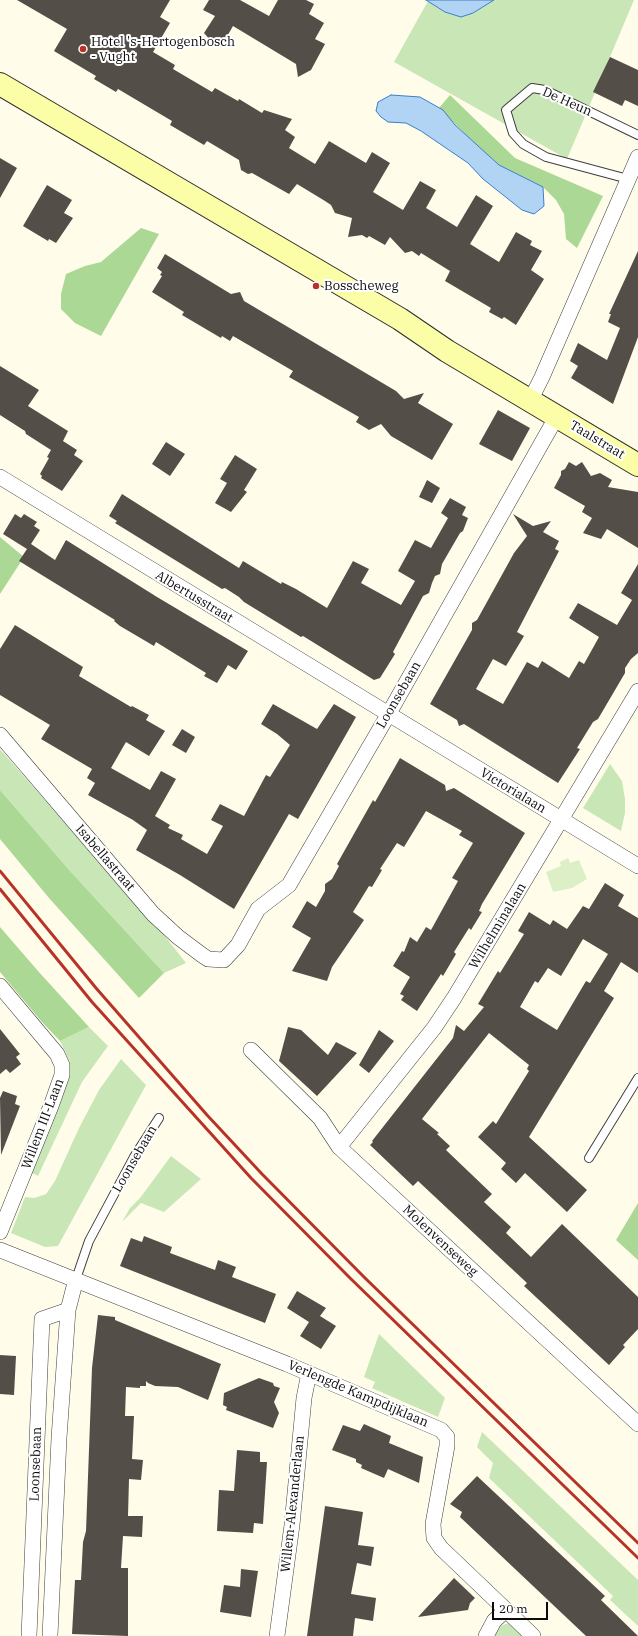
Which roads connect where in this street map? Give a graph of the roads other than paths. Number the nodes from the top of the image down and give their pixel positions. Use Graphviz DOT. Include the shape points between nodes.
graph roads {
  1 [pos="0,84"];
  2 [pos="638,135"];
  3 [pos="638,157"];
  4 [pos="628,179"];
  5 [pos="530,401"];
  6 [pos="557,416"];
  7 [pos="638,465"];
  8 [pos="0,477"];
  9 [pos="638,691"];
  10 [pos="388,715"];
  11 [pos="0,735"];
  12 [pos="561,820"];
  13 [pos="638,866"];
  14 [pos="224,960"];
  15 [pos="0,986"];
  16 [pos="251,1050"];
  17 [pos="638,1078"];
  18 [pos="159,1118"];
  19 [pos="339,1147"];
  20 [pos="589,1158"];
  21 [pos="0,1232"];
  22 [pos="0,1250"];
  23 [pos="76,1279"];
  24 [pos="68,1310"];
  25 [pos="309,1373"];
  26 [pos="638,1424"];
  27 [pos="506,1610"];
  28 [pos="29,1636"];
  29 [pos="50,1636"];
  30 [pos="276,1636"];
  31 [pos="486,1636"];
  32 [pos="533,1636"];
  1 -- 5 [label="main road" via="400,319"];
  2 -- 4 [label="lane, De Heun" via="546,90 532,88 506,110 513,133 523,144 546,157"];
  3 -- 4 [label="street"];
  4 -- 5 [label="street"];
  5 -- 6 [label="main road"];
  6 -- 7 [label="main road, Taalstraat"];
  6 -- 10 [label="street, Loonsebaan"];
  8 -- 10 [label="street, Albertusstraat"];
  9 -- 12 [label="street, Wilhelminalaan"];
  10 -- 12 [label="street, Victorialaan"];
  10 -- 14 [label="street, Loonsebaan" via="289,885 258,909 238,946"];
  11 -- 14 [label="street, Isabellastraat" via="153,914 208,959"];
  12 -- 13 [label="street, Victorialaan"];
  12 -- 19 [label="street, Wilhelminalaan" via="434,1028"];
  15 -- 21 [label="street, Willem III-Laan" via="57,1054 62,1065 62,1075"];
  16 -- 19 [label="street, Molenvenseweg" via="320,1118"];
  17 -- 20 [label="lane"];
  18 -- 23 [label="lane, Loonsebaan" via="134,1157 88,1241"];
  19 -- 26 [label="street, Molenvenseweg"];
  22 -- 23 [label="street, Verlengde Kampdijklaan"];
  23 -- 24 [label="street, Loonsebaan"];
  23 -- 25 [label="street, Verlengde Kampdijklaan"];
  24 -- 28 [label="street, Loonsebaan" via="42,1319"];
  24 -- 29 [label="street, Loonsebaan"];
  25 -- 27 [label="street, Verlengde Kampdijklaan" via="431,1425 444,1434 447,1446 433,1524 434,1538 441,1548"];
  25 -- 30 [label="street, Willem-Alexanderlaan" via="304,1398 292,1525"];
  27 -- 31 [label="street" via="494,1621"];
  27 -- 32 [label="street"];
}
